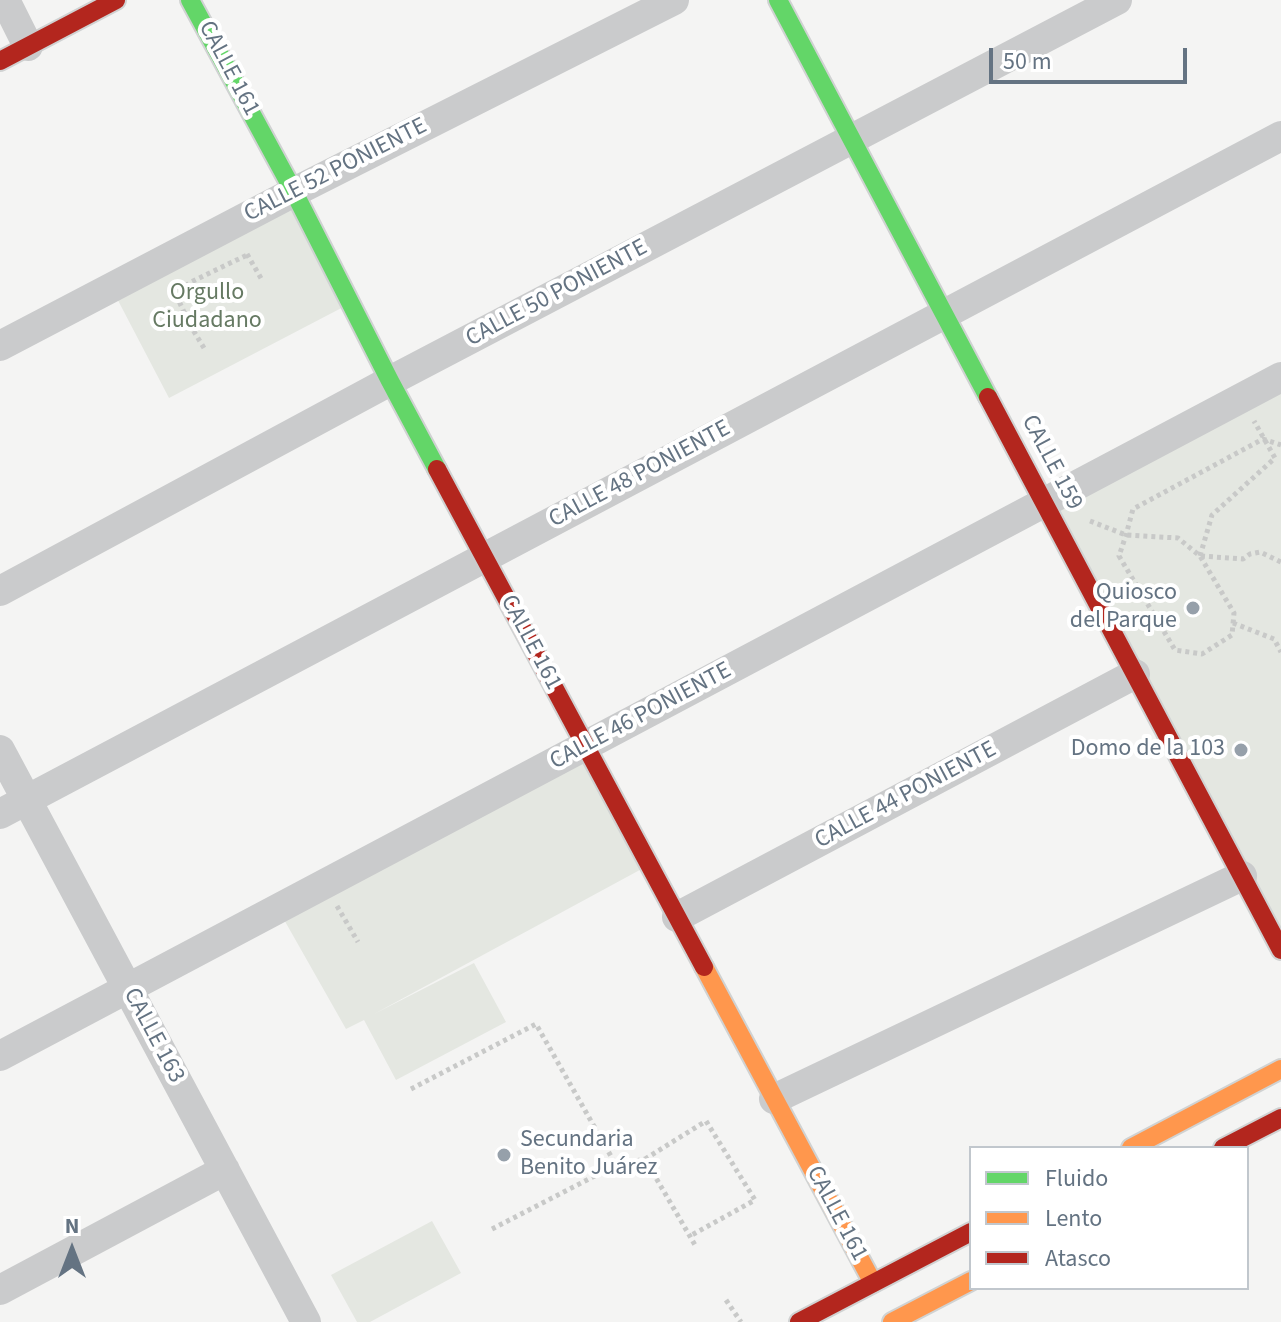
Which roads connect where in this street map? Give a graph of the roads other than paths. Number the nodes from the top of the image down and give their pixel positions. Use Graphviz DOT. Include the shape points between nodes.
graph roads {
  1 [pos="5,0"];
  2 [pos="116,0"];
  3 [pos="190,0"];
  4 [pos="674,0"];
  5 [pos="778,0"];
  6 [pos="1117,0"];
  7 [pos="28,46"];
  8 [pos="0,61"];
  9 [pos="1281,136"];
  10 [pos="853,140"];
  11 [pos="294,192"];
  12 [pos="945,314"];
  13 [pos="0,346"];
  14 [pos="1281,377"];
  15 [pos="390,381"];
  16 [pos="1045,503"];
  17 [pos="484,558"];
  18 [pos="0,591"];
  19 [pos="1135,674"];
  20 [pos="585,746"];
  21 [pos="0,750"];
  22 [pos="27,800"];
  23 [pos="0,814"];
  24 [pos="1242,876"];
  25 [pos="677,917"];
  26 [pos="1281,950"];
  27 [pos="128,988"];
  28 [pos="0,1056"];
  29 [pos="1281,1069"];
  30 [pos="774,1099"];
  31 [pos="1281,1118"];
  32 [pos="1135,1146"];
  33 [pos="1227,1146"];
  34 [pos="225,1170"];
  35 [pos="969,1233"];
  36 [pos="969,1282"];
  37 [pos="873,1283"];
  38 [pos="0,1290"];
  39 [pos="306,1322"];
  40 [pos="799,1322"];
  41 [pos="893,1322"];
  1 -- 7 [label="street"];
  2 -- 7 [label="street"];
  3 -- 11 [label="street, CALLE 161"];
  4 -- 11 [label="street, CALLE 52 PONIENTE"];
  5 -- 10 [label="street, CALLE 159"];
  6 -- 10 [label="street, CALLE 50 PONIENTE"];
  7 -- 8 [label="street"];
  9 -- 12 [label="street, CALLE 48 PONIENTE"];
  10 -- 12 [label="street, CALLE 159"];
  10 -- 15 [label="street, CALLE 50 PONIENTE"];
  11 -- 13 [label="street, CALLE 52 PONIENTE"];
  11 -- 15 [label="street, CALLE 161"];
  12 -- 16 [label="street, CALLE 159"];
  12 -- 17 [label="street, CALLE 48 PONIENTE"];
  14 -- 16 [label="street, CALLE 46 PONIENTE"];
  15 -- 17 [label="street, CALLE 161"];
  15 -- 18 [label="street, CALLE 50 PONIENTE"];
  16 -- 19 [label="street, CALLE 159"];
  16 -- 20 [label="street, CALLE 46 PONIENTE"];
  17 -- 20 [label="street, CALLE 161"];
  17 -- 22 [label="street, CALLE 48 PONIENTE"];
  19 -- 24 [label="street, CALLE 159"];
  19 -- 25 [label="street, CALLE 44 PONIENTE"];
  20 -- 25 [label="street, CALLE 161"];
  20 -- 27 [label="street, CALLE 46 PONIENTE"];
  21 -- 22 [label="street, CALLE 163"];
  22 -- 23 [label="street, CALLE 48 PONIENTE"];
  22 -- 27 [label="street, CALLE 163"];
  24 -- 26 [label="street, CALLE 159"];
  24 -- 30 [label="street"];
  25 -- 30 [label="street, CALLE 161"];
  27 -- 28 [label="street, CALLE 46 PONIENTE"];
  27 -- 34 [label="street, CALLE 163"];
  29 -- 32 [label="street"];
  30 -- 37 [label="street, CALLE 161"];
  31 -- 33 [label="street"];
  34 -- 38 [label="street"];
  34 -- 39 [label="street, CALLE 163"];
  35 -- 37 [label="street"];
  36 -- 41 [label="street"];
  37 -- 40 [label="street"];
}
